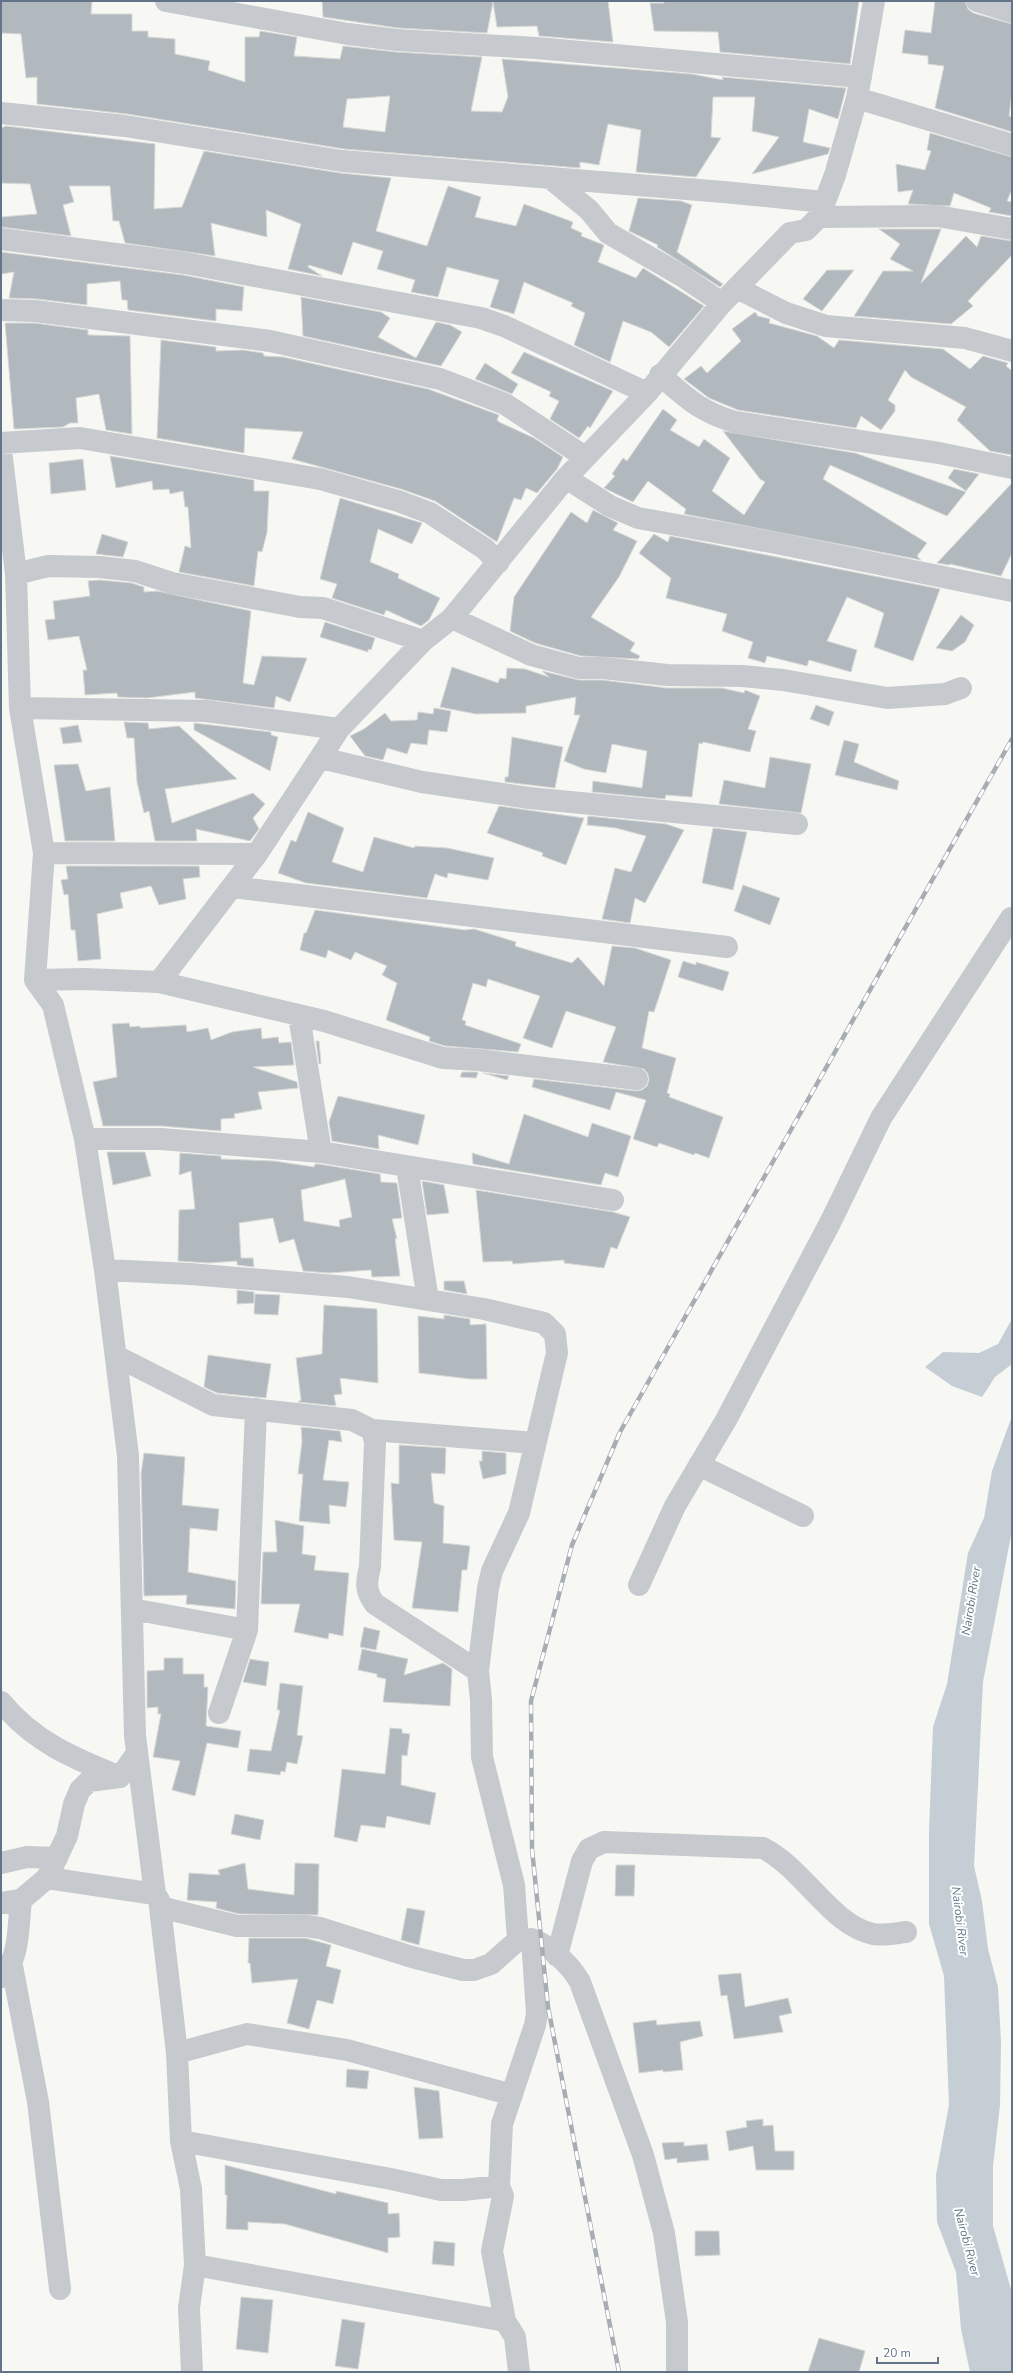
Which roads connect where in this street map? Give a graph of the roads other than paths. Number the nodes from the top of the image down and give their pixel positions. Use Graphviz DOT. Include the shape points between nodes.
graph roads {
  1 [pos="166,1"];
  2 [pos="874,1"];
  3 [pos="977,1"];
  4 [pos="1012,12"];
  5 [pos="861,77"];
  6 [pos="857,98"];
  7 [pos="1,113"];
  8 [pos="1012,145"];
  9 [pos="550,178"];
  10 [pos="822,210"];
  11 [pos="1012,229"];
  12 [pos="1,239"];
  13 [pos="730,296"];
  14 [pos="1,310"];
  15 [pos="1012,351"];
  16 [pos="660,375"];
  17 [pos="647,393"];
  18 [pos="1,443"];
  19 [pos="1,450"];
  20 [pos="584,457"];
  21 [pos="1012,468"];
  22 [pos="566,478"];
  23 [pos="7,550"];
  24 [pos="498,563"];
  25 [pos="16,574"];
  26 [pos="1012,591"];
  27 [pos="452,618"];
  28 [pos="423,641"];
  29 [pos="961,688"];
  30 [pos="20,708"];
  31 [pos="339,729"];
  32 [pos="321,758"];
  33 [pos="797,824"];
  34 [pos="44,852"];
  35 [pos="257,854"];
  36 [pos="232,888"];
  37 [pos="1012,917"];
  38 [pos="726,947"];
  39 [pos="35,980"];
  40 [pos="159,982"];
  41 [pos="299,1016"];
  42 [pos="637,1079"];
  43 [pos="85,1140"];
  44 [pos="321,1152"];
  45 [pos="407,1167"];
  46 [pos="613,1200"];
  47 [pos="105,1270"];
  48 [pos="428,1300"];
  49 [pos="116,1356"];
  50 [pos="256,1409"];
  51 [pos="372,1430"];
  52 [pos="535,1443"];
  53 [pos="699,1465"];
  54 [pos="804,1516"];
  55 [pos="639,1584"];
  56 [pos="132,1609"];
  57 [pos="247,1630"];
  58 [pos="478,1671"];
  59 [pos="1,1702"];
  60 [pos="219,1712"];
  61 [pos="137,1753"];
  62 [pos="120,1777"];
  63 [pos="57,1858"];
  64 [pos="1,1863"];
  65 [pos="47,1878"];
  66 [pos="11,1901"];
  67 [pos="157,1901"];
  68 [pos="906,1932"];
  69 [pos="525,1940"];
  70 [pos="557,1956"];
  71 [pos="6,1973"];
  72 [pos="177,2054"];
  73 [pos="512,2095"];
  74 [pos="181,2141"];
  75 [pos="499,2186"];
  76 [pos="195,2265"];
  77 [pos="60,2289"];
  78 [pos="505,2320"];
  79 [pos="192,2372"];
  80 [pos="519,2372"];
  81 [pos="677,2372"];
  1 -- 5 [label="street" via="348,34 397,40 536,48"];
  2 -- 5 [label="street"];
  3 -- 4 [label="street"];
  5 -- 6 [label="street"];
  6 -- 8 [label="street"];
  6 -- 10 [label="street"];
  7 -- 9 [label="street" via="125,126 342,161"];
  9 -- 10 [label="street" via="724,192"];
  9 -- 13 [label="street" via="589,210 608,233 682,276"];
  10 -- 11 [label="street" via="937,216"];
  10 -- 13 [label="street" via="806,230 790,234"];
  12 -- 17 [label="street" via="185,263 481,318 504,326"];
  13 -- 15 [label="street" via="826,326 965,338"];
  13 -- 16 [label="street"];
  14 -- 20 [label="street" via="35,311 270,341 440,379 504,404"];
  16 -- 17 [label="street"];
  16 -- 21 [label="street" via="697,407 735,422 939,453"];
  17 -- 20 [label="street"];
  18 -- 24 [label="street" via="80,438 320,479 398,500 430,513 480,545"];
  19 -- 23 [label="street"];
  20 -- 22 [label="street"];
  22 -- 24 [label="street"];
  22 -- 26 [label="street" via="610,506 638,518"];
  23 -- 25 [label="street"];
  24 -- 27 [label="street"];
  25 -- 28 [label="street" via="48,566 135,571 172,583 300,607 323,608"];
  25 -- 30 [label="street"];
  27 -- 28 [label="street"];
  27 -- 29 [label="street" via="531,655 579,668 603,668 660,675 742,676 782,680 887,698 945,694"];
  28 -- 31 [label="street"];
  30 -- 31 [label="street" via="206,711"];
  30 -- 34 [label="street"];
  31 -- 32 [label="street"];
  32 -- 33 [label="street" via="422,782 529,798"];
  32 -- 35 [label="street"];
  34 -- 35 [label="street"];
  34 -- 39 [label="street"];
  35 -- 36 [label="street"];
  36 -- 38 [label="street"];
  36 -- 40 [label="street"];
  37 -- 53 [label="street" via="881,1118 831,1221 726,1420"];
  39 -- 40 [label="street"];
  39 -- 43 [label="street" via="53,1005"];
  40 -- 41 [label="street"];
  41 -- 42 [label="street" via="324,1021 442,1058"];
  41 -- 44 [label="street"];
  43 -- 44 [label="street" via="160,1139"];
  43 -- 47 [label="street"];
  44 -- 45 [label="street"];
  45 -- 46 [label="street"];
  45 -- 48 [label="street"];
  47 -- 48 [label="street" via="190,1274 348,1288"];
  47 -- 49 [label="street"];
  48 -- 52 [label="street" via="499,1312 544,1323 553,1331 557,1353"];
  49 -- 50 [label="street" via="213,1405"];
  49 -- 56 [label="street" via="130,1485"];
  50 -- 51 [label="street" via="352,1420"];
  50 -- 57 [label="street"];
  51 -- 52 [label="street"];
  51 -- 58 [label="street" via="375,1442 370,1567 366,1585 368,1595 375,1604"];
  52 -- 58 [label="street" via="519,1512 492,1570"];
  53 -- 54 [label="street"];
  53 -- 55 [label="street" via="675,1506"];
  56 -- 57 [label="street"];
  56 -- 61 [label="street"];
  57 -- 60 [label="street"];
  58 -- 69 [label="street" via="482,1757"];
  59 -- 62 [label="street" via="16,1721 39,1738 68,1756"];
  61 -- 62 [label="street"];
  61 -- 67 [label="street"];
  62 -- 63 [label="street" via="88,1781 80,1790 67,1836"];
  63 -- 64 [label="street" via="27,1857"];
  63 -- 65 [label="street"];
  65 -- 66 [label="street"];
  65 -- 67 [label="street"];
  66 -- 71 [label="street" via="16,1951"];
  67 -- 69 [label="street" via="237,1926 320,1928 463,1970 474,1970 491,1964"];
  67 -- 72 [label="street"];
  68 -- 70 [label="street" via="874,1934 848,1924 778,1855 763,1848 604,1842 589,1849 582,1861"];
  69 -- 70 [label="street"];
  69 -- 73 [label="street" via="537,2014"];
  70 -- 81 [label="street" via="576,1974 586,1994 643,2155 664,2233 677,2322"];
  71 -- 77 [label="street" via="38,2102"];
  72 -- 73 [label="street" via="247,2034 348,2050"];
  72 -- 74 [label="street"];
  73 -- 75 [label="street" via="501,2132"];
  74 -- 75 [label="street" via="392,2178 441,2190"];
  74 -- 76 [label="street" via="191,2189"];
  75 -- 78 [label="street" via="503,2196 492,2251"];
  76 -- 78 [label="street"];
  76 -- 79 [label="street" via="189,2308"];
  78 -- 80 [label="street" via="515,2337"];
}
